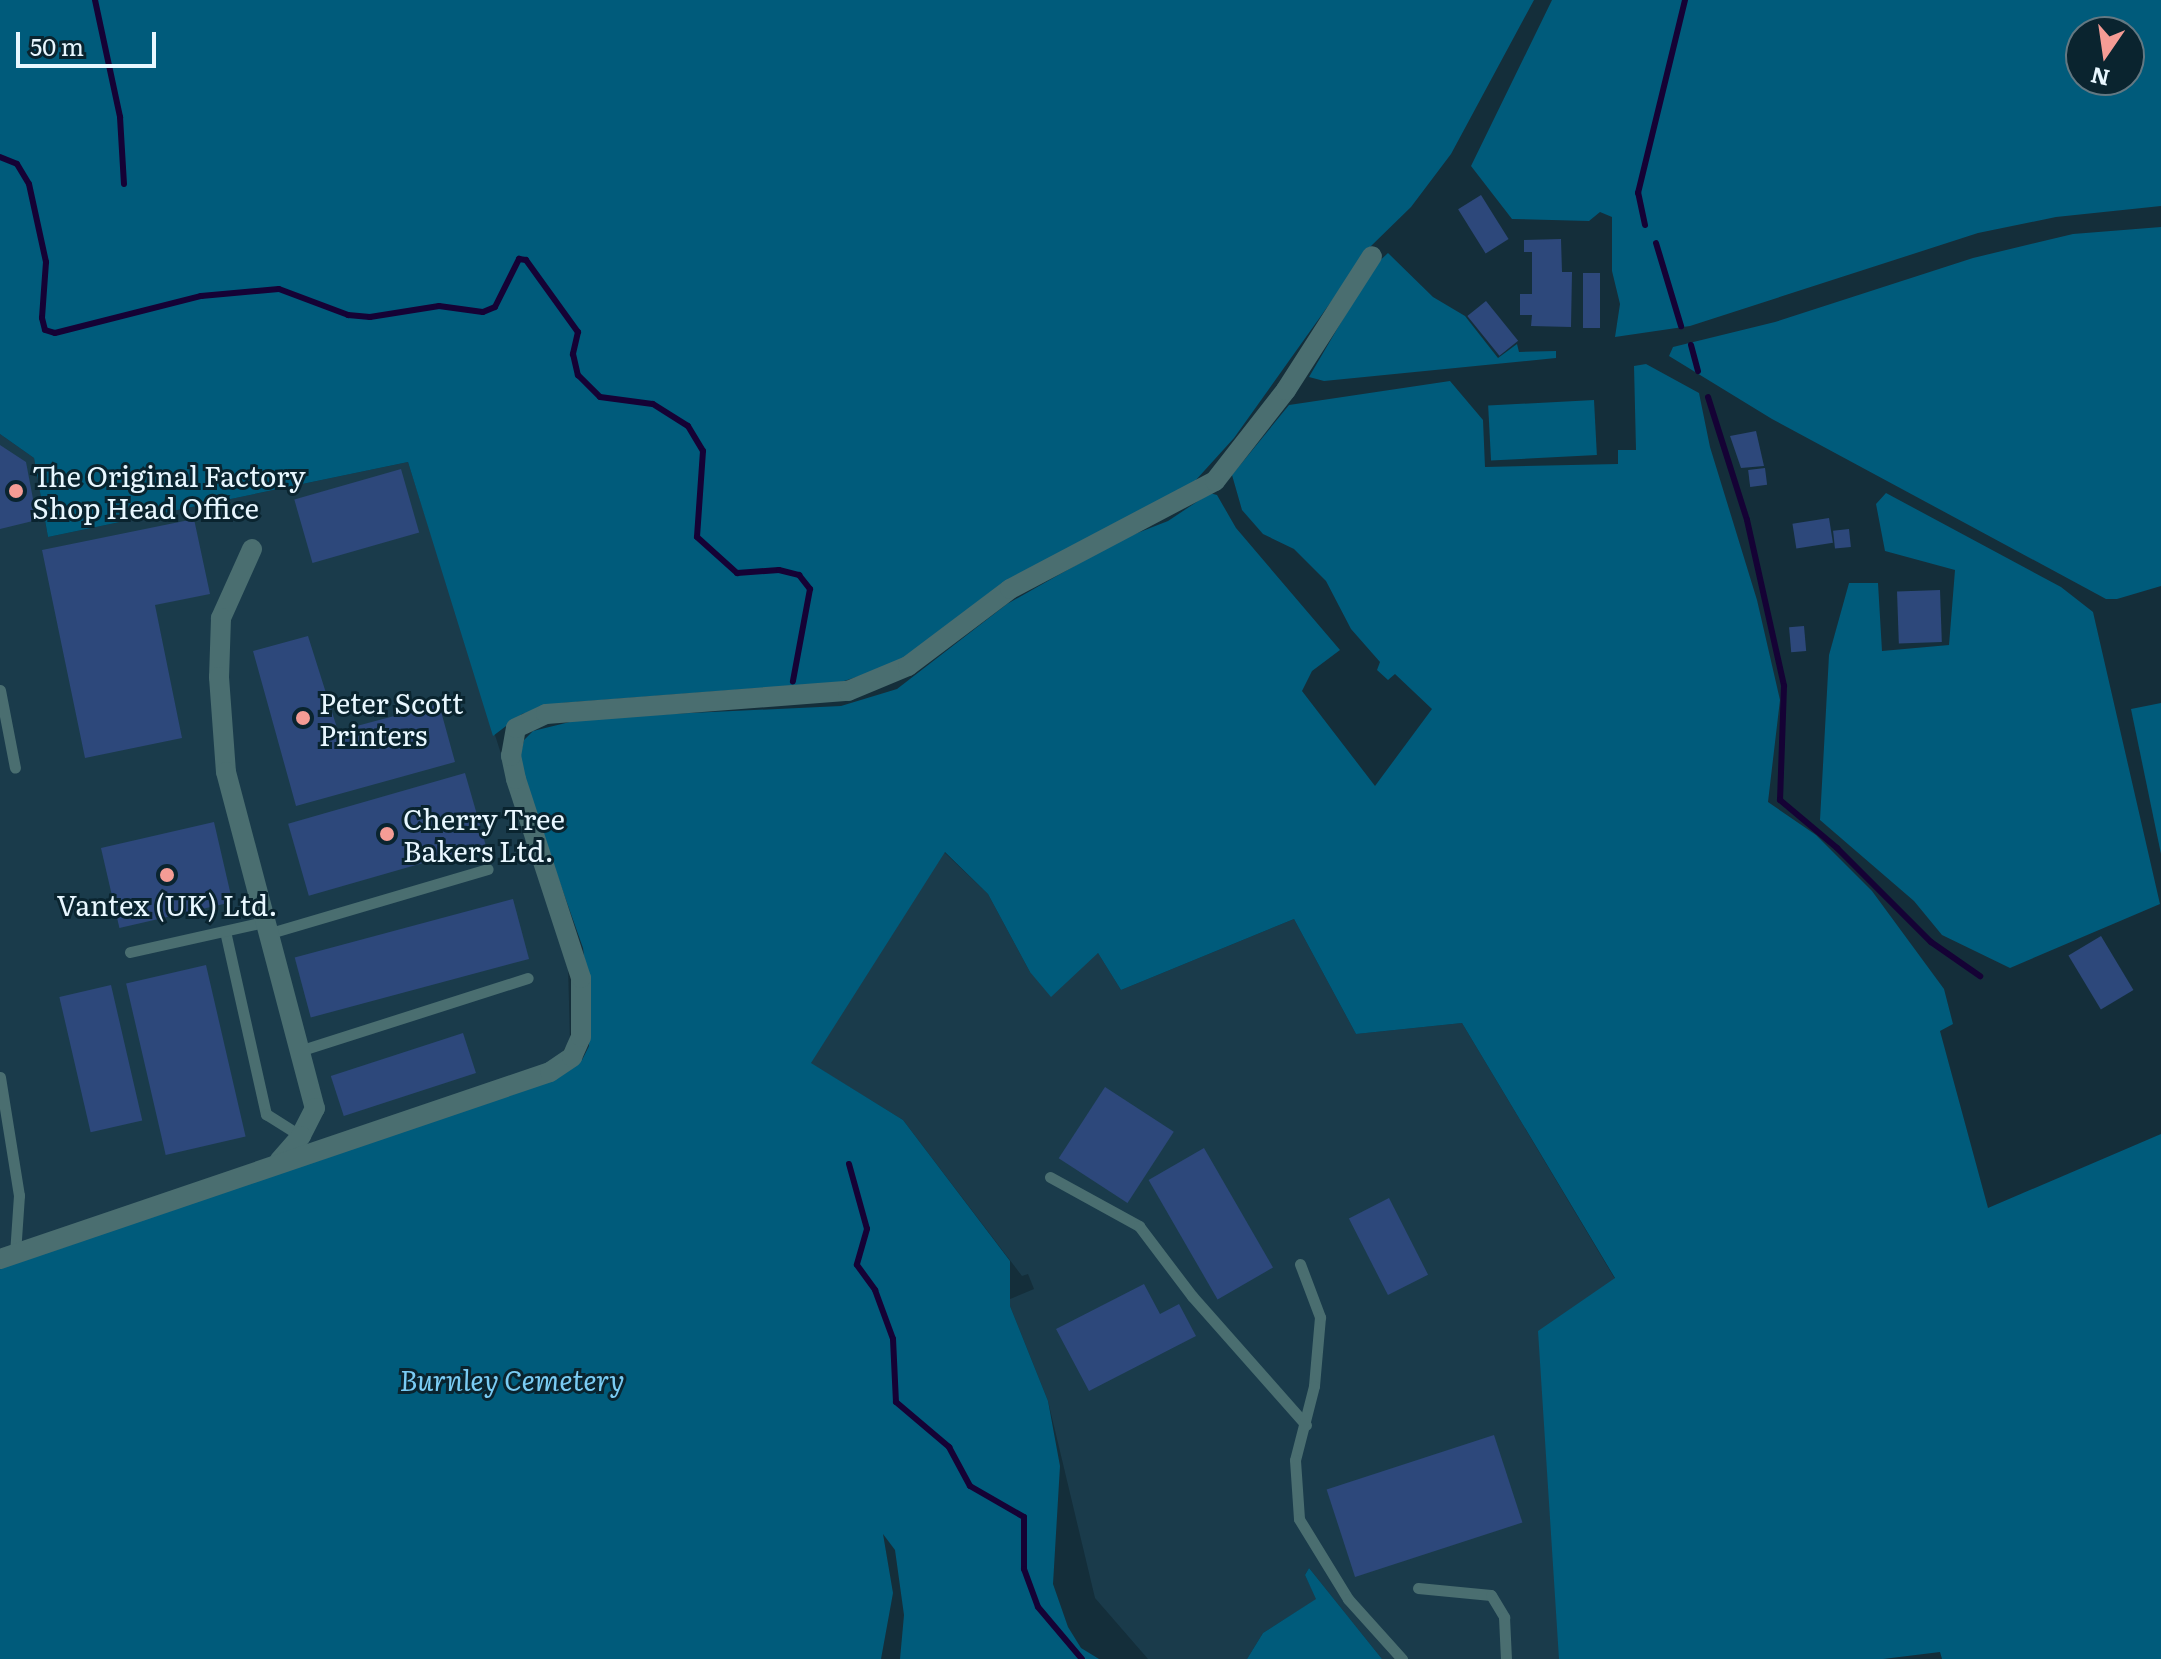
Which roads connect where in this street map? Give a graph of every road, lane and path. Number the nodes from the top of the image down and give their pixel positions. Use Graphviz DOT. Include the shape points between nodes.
graph roads {
  1 [pos="1372,256"];
  2 [pos="252,549"];
  3 [pos="0,690"];
  4 [pos="15,768"];
  5 [pos="488,869"];
  6 [pos="265,928"];
  7 [pos="225,931"];
  8 [pos="130,952"];
  9 [pos="528,978"];
  10 [pos="299,1051"];
  11 [pos="0,1077"];
  12 [pos="301,1136"];
  13 [pos="279,1161"];
  14 [pos="1050,1177"];
  15 [pos="7,1257"];
  16 [pos="1300,1264"];
  17 [pos="1306,1425"];
  18 [pos="1418,1588"];
  19 [pos="1402,1659"];
  20 [pos="1506,1659"];
  1 -- 13 [label="street" via="1286,390 1215,481 1010,589 908,666 848,691 546,714 516,728 511,756 516,779 581,978 581,1037 572,1057 550,1072"];
  2 -- 6 [label="street" via="221,618 219,677 226,772"];
  3 -- 4 [label="lane"];
  5 -- 6 [label="lane"];
  6 -- 7 [label="lane"];
  6 -- 10 [label="street"];
  7 -- 8 [label="lane"];
  7 -- 12 [label="lane" via="266,1114"];
  9 -- 10 [label="lane"];
  10 -- 12 [label="street" via="315,1108"];
  11 -- 15 [label="lane" via="19,1195"];
  12 -- 13 [label="street"];
  13 -- 15 [label="street"];
  14 -- 17 [label="lane" via="1139,1226 1192,1296"];
  16 -- 17 [label="lane" via="1320,1317"];
  17 -- 19 [label="lane" via="1295,1460 1299,1519 1348,1599"];
  18 -- 20 [label="lane" via="1491,1595 1504,1617"];
}
